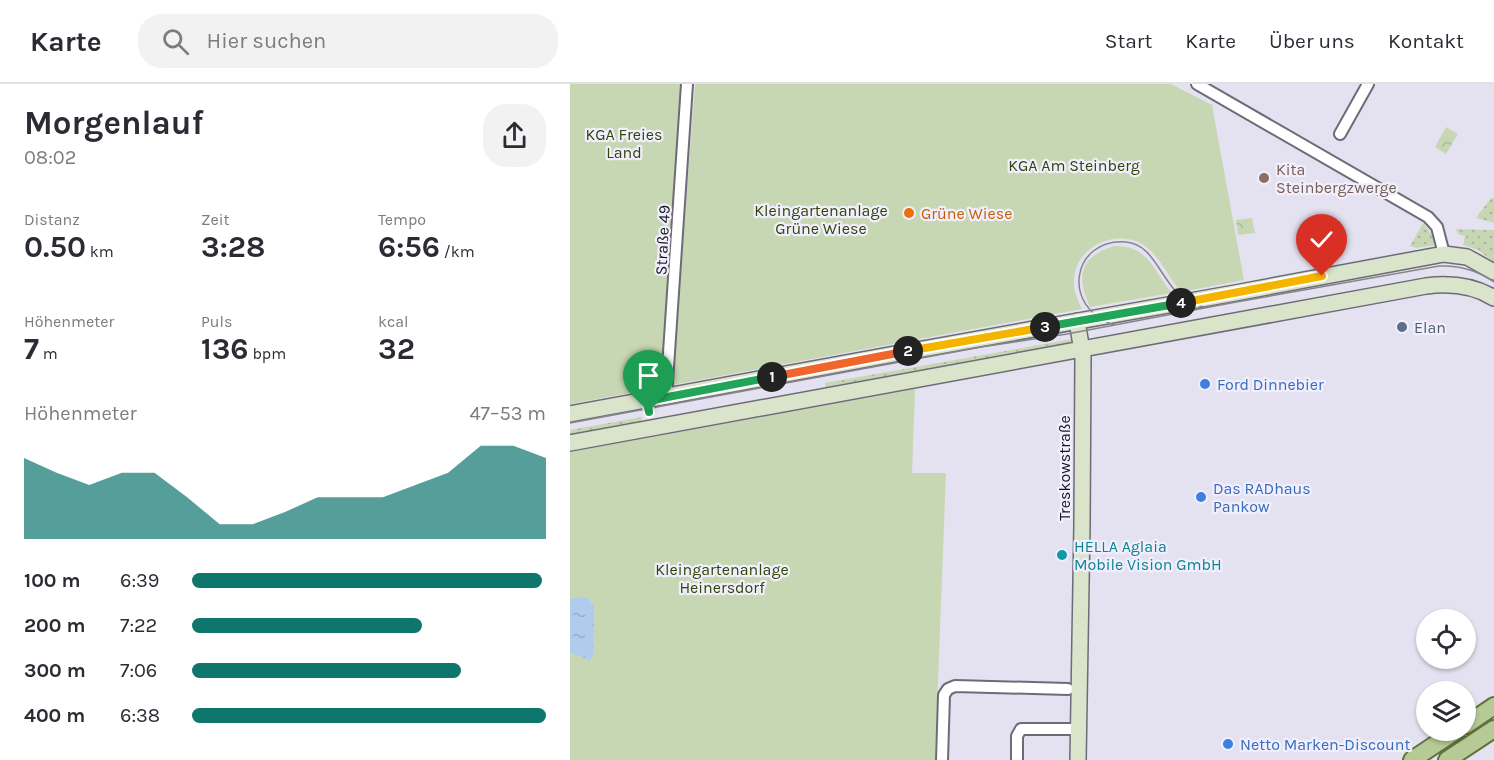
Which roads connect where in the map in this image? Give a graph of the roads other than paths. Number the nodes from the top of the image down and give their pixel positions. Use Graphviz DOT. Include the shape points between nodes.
graph roads {
  1 [pos="687,84"];
  2 [pos="1197,84"];
  3 [pos="1368,84"];
  4 [pos="1340,134"];
  5 [pos="1444,254"];
  6 [pos="1494,272"];
  7 [pos="1494,298"];
  8 [pos="1077,321"];
  9 [pos="1082,349"];
  10 [pos="666,397"];
  11 [pos="647,401"];
  12 [pos="570,414"];
  13 [pos="651,428"];
  14 [pos="570,443"];
  15 [pos="1068,689"];
  16 [pos="1494,706"];
  17 [pos="1476,718"];
  18 [pos="1078,729"];
  19 [pos="1494,729"];
  20 [pos="1440,741"];
  21 [pos="942,760"];
  22 [pos="1017,760"];
  23 [pos="1078,760"];
  24 [pos="1412,760"];
  25 [pos="1447,760"];
  1 -- 10 [label="street, Straße 49"];
  2 -- 5 [label="street" via="1428,217 1437,227"];
  3 -- 4 [label="street"];
  5 -- 6 [label="main road" via="1467,257"];
  5 -- 8 [label="main road"];
  7 -- 9 [label="main road" via="1460,285 1434,285"];
  8 -- 9 [label="main road, Treskowstraße"];
  8 -- 10 [label="main road"];
  9 -- 13 [label="main road"];
  9 -- 18 [label="main road, Treskowstraße"];
  10 -- 11 [label="main road"];
  11 -- 12 [label="main road"];
  11 -- 13 [label="main road"];
  13 -- 14 [label="main road"];
  15 -- 21 [label="street" via="948,689 944,695"];
  16 -- 17 [label="main road"];
  18 -- 22 [label="street" via="1021,729 1017,736"];
  18 -- 23 [label="main road, Treskowstraße"];
  19 -- 25 [label="main road"];
  20 -- 24 [label="main road"];
}
